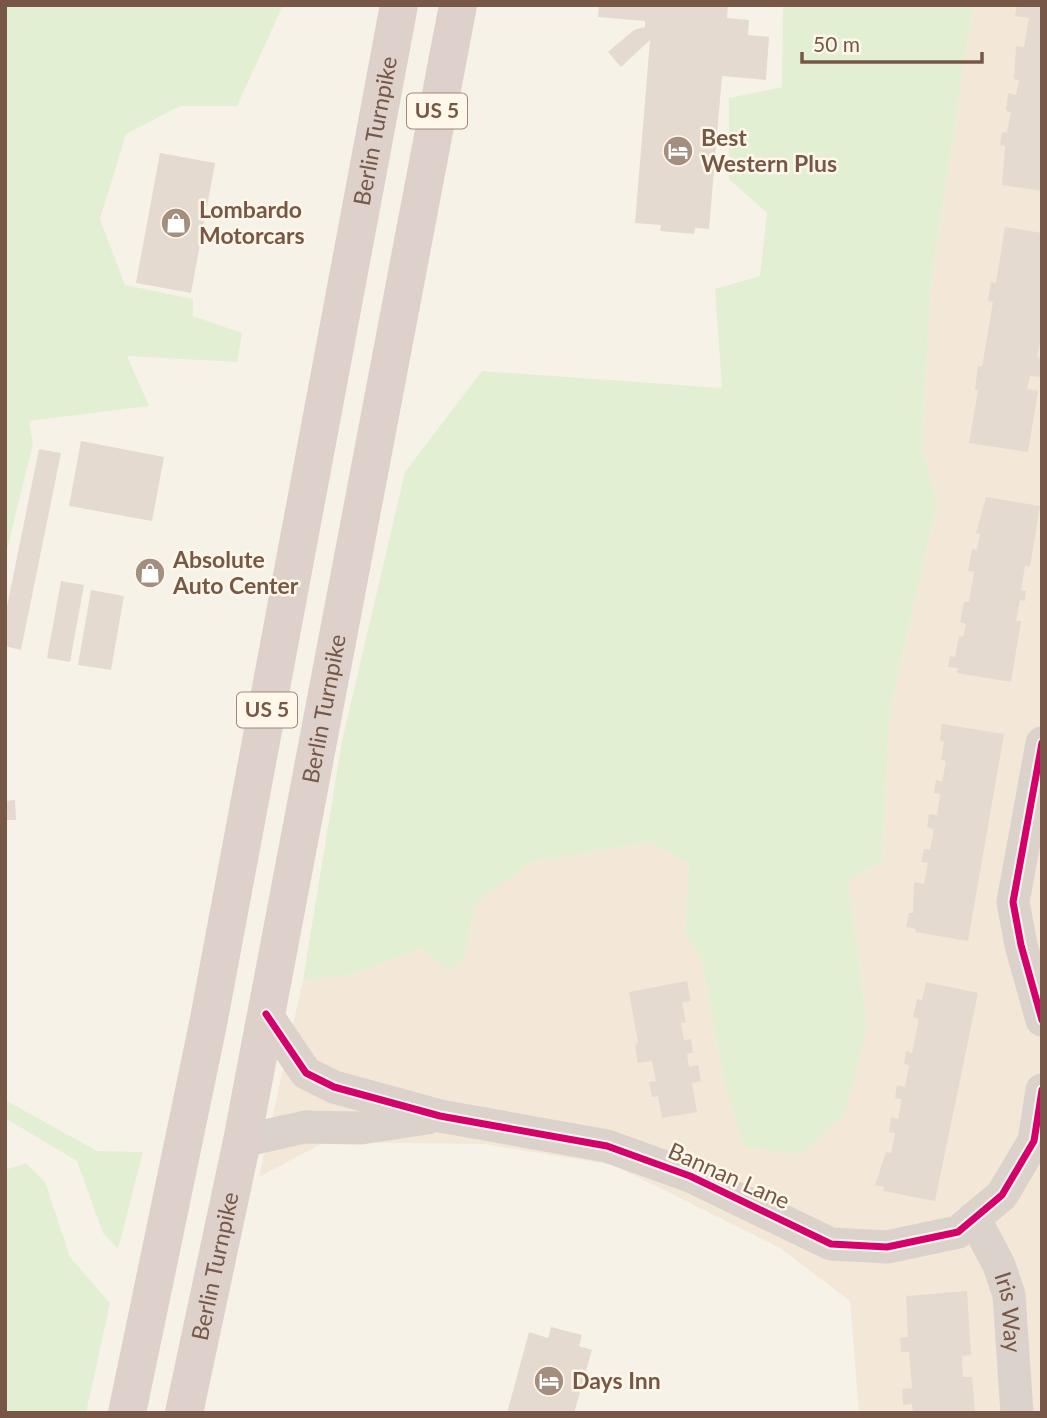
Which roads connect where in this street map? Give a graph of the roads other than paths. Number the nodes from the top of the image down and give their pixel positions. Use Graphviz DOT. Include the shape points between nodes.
graph roads {
  1 [pos="399,5"];
  2 [pos="458,5"];
  3 [pos="1042,743"];
  4 [pos="267,1014"];
  5 [pos="1042,1020"];
  6 [pos="1042,1090"];
  7 [pos="440,1116"];
  8 [pos="242,1141"];
  9 [pos="974,1218"];
  10 [pos="127,1413"];
  11 [pos="184,1413"];
  12 [pos="1017,1413"];
  1 -- 10 [label="highway, Berlin Turnpike / US 5" via="208,1024"];
  2 -- 4 [label="highway, Berlin Turnpike / US 5"];
  3 -- 5 [label="street" via="1013,902"];
  4 -- 7 [label="street, Bannan Lane" via="306,1073 334,1087"];
  4 -- 8 [label="highway, Berlin Turnpike / US 5"];
  6 -- 9 [label="street, Bannan Lane" via="1034,1141 1002,1195"];
  7 -- 8 [label="street, Bannan Lane" via="361,1128 305,1127"];
  7 -- 9 [label="street, Bannan Lane" via="607,1146 690,1176 831,1244 887,1247 958,1232"];
  8 -- 11 [label="highway, Berlin Turnpike / US 5"];
  9 -- 12 [label="street, Iris Way" via="1009,1295"];
}
